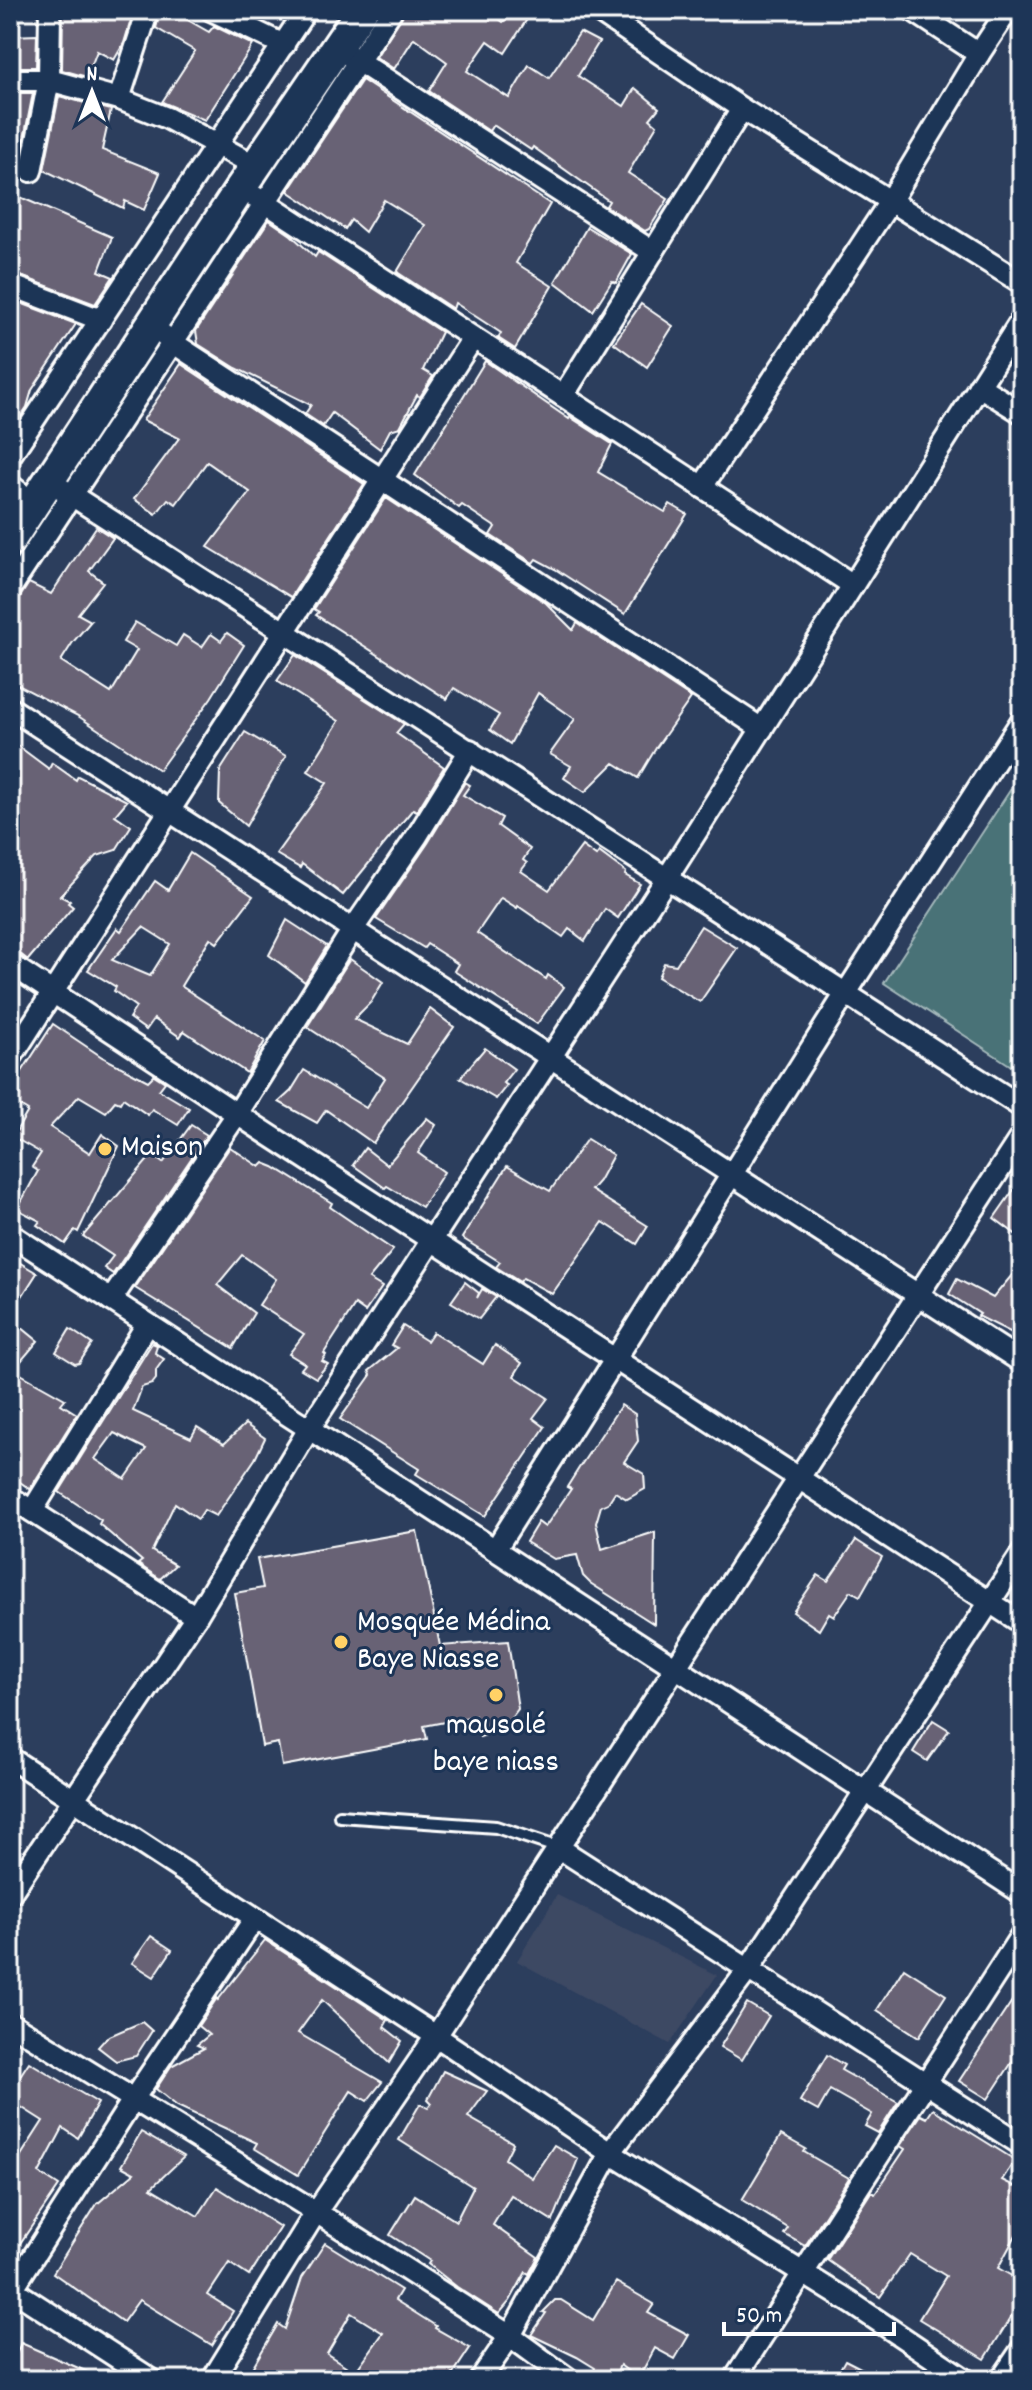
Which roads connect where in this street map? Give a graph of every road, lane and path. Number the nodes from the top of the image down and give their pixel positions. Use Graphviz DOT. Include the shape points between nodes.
graph roads {
  1 [pos="50,10"];
  2 [pos="148,10"];
  3 [pos="211,10"];
  4 [pos="306,10"];
  5 [pos="362,10"];
  6 [pos="392,10"];
  7 [pos="596,10"];
  8 [pos="912,10"];
  9 [pos="1008,10"];
  10 [pos="284,45"];
  11 [pos="347,54"];
  12 [pos="979,54"];
  13 [pos="10,80"];
  14 [pos="49,80"];
  15 [pos="119,99"];
  16 [pos="742,109"];
  17 [pos="218,144"];
  18 [pos="31,171"];
  19 [pos="254,185"];
  20 [pos="891,200"];
  21 [pos="653,252"];
  22 [pos="1022,283"];
  23 [pos="10,285"];
  24 [pos="1022,319"];
  25 [pos="101,320"];
  26 [pos="161,333"];
  27 [pos="473,338"];
  28 [pos="979,386"];
  29 [pos="563,396"];
  30 [pos="1022,413"];
  31 [pos="10,456"];
  32 [pos="383,480"];
  33 [pos="702,487"];
  34 [pos="41,490"];
  35 [pos="10,540"];
  36 [pos="853,585"];
  37 [pos="10,589"];
  38 [pos="287,631"];
  39 [pos="10,708"];
  40 [pos="1022,720"];
  41 [pos="762,729"];
  42 [pos="470,750"];
  43 [pos="170,811"];
  44 [pos="667,878"];
  45 [pos="353,929"];
  46 [pos="10,964"];
  47 [pos="53,992"];
  48 [pos="846,993"];
  49 [pos="551,1057"];
  50 [pos="10,1059"];
  51 [pos="1022,1107"];
  52 [pos="237,1114"];
  53 [pos="1022,1135"];
  54 [pos="732,1175"];
  55 [pos="10,1234"];
  56 [pos="432,1239"];
  57 [pos="918,1295"];
  58 [pos="111,1300"];
  59 [pos="147,1324"];
  60 [pos="616,1359"];
  61 [pos="1022,1362"];
  62 [pos="309,1429"];
  63 [pos="799,1478"];
  64 [pos="17,1505"];
  65 [pos="495,1550"];
  66 [pos="1022,1553"];
  67 [pos="989,1602"];
  68 [pos="196,1617"];
  69 [pos="1022,1623"];
  70 [pos="676,1668"];
  71 [pos="10,1758"];
  72 [pos="865,1791"];
  73 [pos="75,1799"];
  74 [pos="340,1816"];
  75 [pos="559,1848"];
  76 [pos="1022,1893"];
  77 [pos="10,1894"];
  78 [pos="255,1918"];
  79 [pos="1022,1934"];
  80 [pos="748,1970"];
  81 [pos="10,2023"];
  82 [pos="436,2036"];
  83 [pos="926,2083"];
  84 [pos="134,2098"];
  85 [pos="1022,2145"];
  86 [pos="610,2153"];
  87 [pos="316,2212"];
  88 [pos="803,2274"];
  89 [pos="11,2290"];
  90 [pos="510,2336"];
  91 [pos="1022,2349"];
  92 [pos="152,2380"];
  93 [pos="212,2380"];
  94 [pos="480,2380"];
  95 [pos="570,2380"];
  96 [pos="734,2380"];
  97 [pos="966,2380"];
  98 [pos="1001,2380"];
  1 -- 14 [label="street"];
  2 -- 15 [label="street"];
  3 -- 10 [label="street"];
  4 -- 10 [label="street"];
  5 -- 11 [label="street"];
  6 -- 11 [label="street"];
  7 -- 16 [label="street"];
  8 -- 12 [label="street"];
  9 -- 12 [label="street"];
  10 -- 17 [label="street"];
  11 -- 19 [label="street"];
  11 -- 21 [label="street"];
  12 -- 20 [label="street"];
  13 -- 14 [label="street"];
  14 -- 15 [label="street"];
  14 -- 18 [label="street"];
  15 -- 17 [label="street"];
  16 -- 20 [label="street"];
  16 -- 21 [label="street"];
  17 -- 19 [label="street"];
  17 -- 25 [label="street"];
  19 -- 26 [label="street"];
  19 -- 27 [label="street"];
  20 -- 22 [label="street"];
  20 -- 33 [label="street"];
  21 -- 29 [label="street"];
  23 -- 25 [label="street"];
  24 -- 28 [label="street"];
  25 -- 31 [label="street"];
  26 -- 32 [label="street"];
  26 -- 34 [label="street"];
  27 -- 29 [label="street"];
  27 -- 32 [label="street"];
  28 -- 30 [label="street"];
  28 -- 36 [label="street"];
  29 -- 33 [label="street"];
  32 -- 38 [label="street"];
  32 -- 41 [label="street"];
  33 -- 36 [label="street"];
  34 -- 35 [label="street"];
  34 -- 37 [label="street"];
  34 -- 38 [label="street"];
  36 -- 41 [label="street"];
  38 -- 42 [label="street"];
  38 -- 43 [label="street"];
  39 -- 43 [label="street"];
  40 -- 48 [label="street"];
  41 -- 44 [label="street"];
  42 -- 44 [label="street"];
  42 -- 45 [label="street"];
  43 -- 45 [label="street"];
  43 -- 47 [label="street"];
  44 -- 48 [label="street"];
  44 -- 49 [label="street"];
  45 -- 49 [label="street"];
  45 -- 52 [label="street"];
  46 -- 47 [label="street"];
  47 -- 50 [label="street"];
  47 -- 52 [label="street"];
  48 -- 51 [label="street"];
  48 -- 54 [label="street"];
  49 -- 54 [label="street"];
  49 -- 56 [label="street"];
  52 -- 56 [label="street"];
  52 -- 58 [label="street"];
  53 -- 57 [label="street"];
  54 -- 57 [label="street"];
  54 -- 60 [label="street"];
  55 -- 58 [label="street"];
  56 -- 60 [label="street"];
  56 -- 62 [label="street"];
  57 -- 61 [label="street"];
  57 -- 63 [label="street"];
  58 -- 59 [label="street"];
  59 -- 62 [label="street"];
  59 -- 64 [label="street"];
  60 -- 63 [label="street"];
  60 -- 65 [label="street"];
  62 -- 65 [label="street"];
  62 -- 68 [label="street"];
  63 -- 67 [label="street"];
  63 -- 70 [label="street"];
  64 -- 68 [label="street"];
  65 -- 70 [label="street"];
  66 -- 67 [label="street"];
  67 -- 69 [label="street"];
  67 -- 72 [label="street"];
  68 -- 73 [label="street"];
  70 -- 72 [label="street"];
  70 -- 75 [label="street"];
  71 -- 73 [label="street"];
  72 -- 76 [label="street"];
  72 -- 80 [label="street"];
  73 -- 77 [label="street"];
  73 -- 78 [label="street"];
  74 -- 75 [label="lane" via="496,1827"];
  75 -- 80 [label="street"];
  75 -- 82 [label="street"];
  78 -- 82 [label="street"];
  78 -- 84 [label="street"];
  79 -- 83 [label="street"];
  80 -- 83 [label="street"];
  80 -- 86 [label="street"];
  81 -- 84 [label="street"];
  82 -- 86 [label="street"];
  82 -- 87 [label="street"];
  83 -- 85 [label="street"];
  83 -- 88 [label="street"];
  84 -- 87 [label="street"];
  84 -- 89 [label="street"];
  86 -- 88 [label="street"];
  86 -- 90 [label="street"];
  87 -- 90 [label="street"];
  87 -- 93 [label="street"];
  88 -- 96 [label="street"];
  88 -- 97 [label="street"];
  89 -- 92 [label="street"];
  90 -- 94 [label="street"];
  90 -- 95 [label="street"];
  91 -- 98 [label="street"];
}
